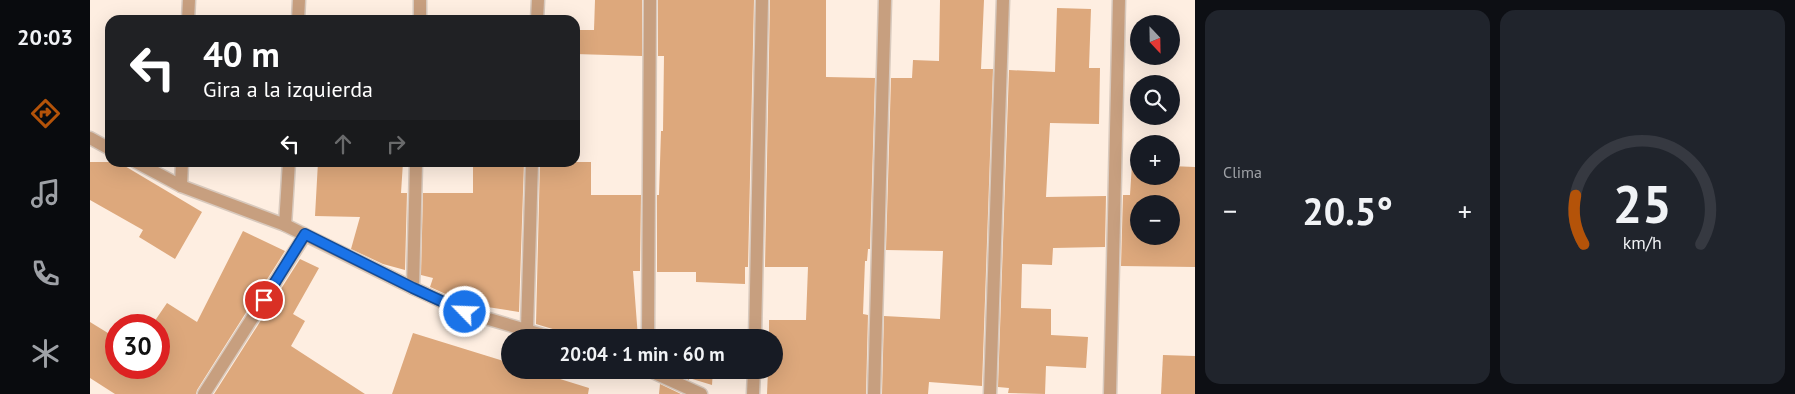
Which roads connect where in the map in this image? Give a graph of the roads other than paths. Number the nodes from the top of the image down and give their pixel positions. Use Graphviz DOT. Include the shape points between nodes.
graph roads {
  1 [pos="189,0"];
  2 [pos="299,0"];
  3 [pos="420,0"];
  4 [pos="538,0"];
  5 [pos="650,0"];
  6 [pos="762,0"];
  7 [pos="885,0"];
  8 [pos="1003,0"];
  9 [pos="1119,0"];
  10 [pos="188,15"];
  11 [pos="298,15"];
  12 [pos="420,15"];
  13 [pos="537,15"];
  14 [pos="90,138"];
  15 [pos="105,146"];
  16 [pos="145,167"];
  17 [pos="182,167"];
  18 [pos="289,167"];
  19 [pos="416,167"];
  20 [pos="532,167"];
  21 [pos="181,186"];
  22 [pos="285,225"];
  23 [pos="305,234"];
  24 [pos="413,288"];
  25 [pos="527,328"];
  26 [pos="648,329"];
  27 [pos="755,329"];
  28 [pos="668,379"];
  29 [pos="754,379"];
  30 [pos="204,394"];
  31 [pos="701,394"];
  32 [pos="753,394"];
  33 [pos="874,394"];
  34 [pos="990,394"];
  35 [pos="1110,394"];
  1 -- 10 [label="street"];
  2 -- 11 [label="street"];
  3 -- 12 [label="street"];
  4 -- 13 [label="street"];
  5 -- 26 [label="street"];
  6 -- 27 [label="street"];
  7 -- 33 [label="street"];
  8 -- 34 [label="street"];
  9 -- 35 [label="street"];
  14 -- 15 [label="street"];
  16 -- 21 [label="street"];
  17 -- 21 [label="street"];
  18 -- 22 [label="street"];
  19 -- 24 [label="street"];
  20 -- 25 [label="street"];
  21 -- 22 [label="street"];
  22 -- 23 [label="street"];
  23 -- 24 [label="street"];
  23 -- 30 [label="street"];
  24 -- 25 [label="street" via="465,312"];
  28 -- 31 [label="street"];
  29 -- 32 [label="street"];
}
